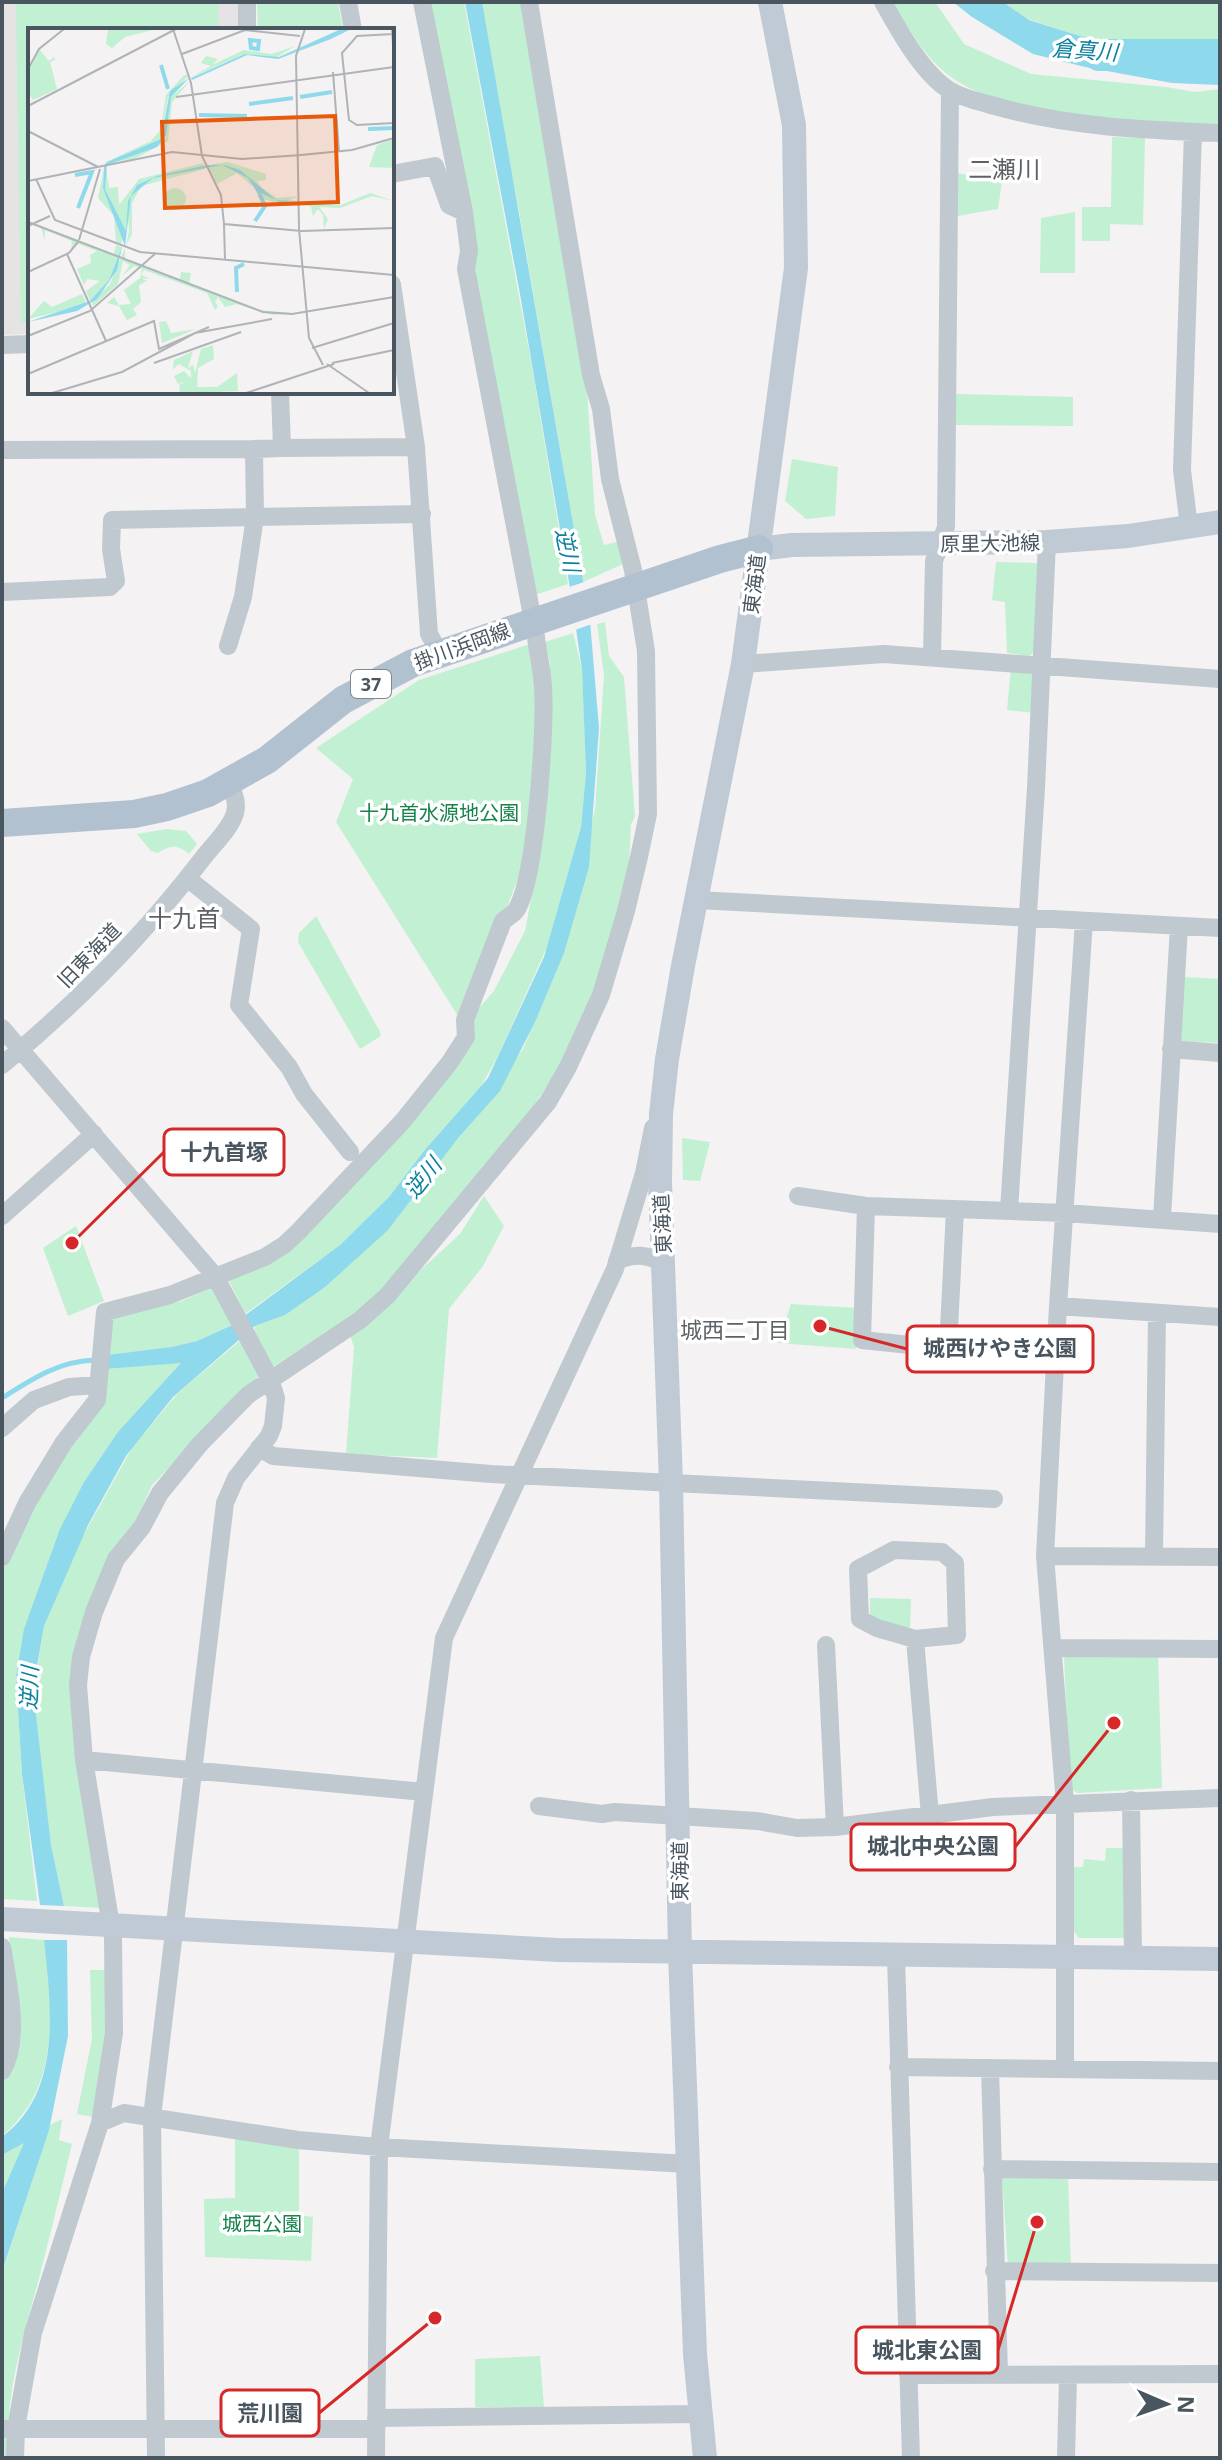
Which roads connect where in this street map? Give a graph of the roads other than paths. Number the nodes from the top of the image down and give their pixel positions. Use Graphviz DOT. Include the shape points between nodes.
graph roads {
  1 [pos="247,2"];
  2 [pos="348,2"];
  3 [pos="422,2"];
  4 [pos="529,2"];
  5 [pos="770,2"];
  6 [pos="883,2"];
  7 [pos="247,28"];
  8 [pos="353,28"];
  9 [pos="950,91"];
  10 [pos="1193,132"];
  11 [pos="1220,133"];
  12 [pos="394,174"];
  13 [pos="464,212"];
  14 [pos="394,298"];
  15 [pos="28,344"];
  16 [pos="2,345"];
  17 [pos="280,394"];
  18 [pos="416,447"];
  19 [pos="282,448"];
  20 [pos="254,449"];
  21 [pos="2,450"];
  22 [pos="422,514"];
  23 [pos="255,517"];
  24 [pos="1220,522"];
  25 [pos="1189,527"];
  26 [pos="1047,542"];
  27 [pos="940,544"];
  28 [pos="759,549"];
  29 [pos="633,588"];
  30 [pos="2,592"];
  31 [pos="535,621"];
  32 [pos="228,646"];
  33 [pos="439,652"];
  34 [pos="932,656"];
  35 [pos="743,664"];
  36 [pos="1040,666"];
  37 [pos="1220,679"];
  38 [pos="230,783"];
  39 [pos="2,823"];
  40 [pos="187,878"];
  41 [pos="697,900"];
  42 [pos="1027,917"];
  43 [pos="1084,921"];
  44 [pos="1179,926"];
  45 [pos="1220,928"];
  46 [pos="2,1028"];
  47 [pos="1171,1049"];
  48 [pos="20,1051"];
  49 [pos="1220,1053"];
  50 [pos="667,1059"];
  51 [pos="2,1065"];
  52 [pos="94,1134"];
  53 [pos="350,1152"];
  54 [pos="798,1196"];
  55 [pos="866,1206"];
  56 [pos="955,1210"];
  57 [pos="1009,1210"];
  58 [pos="1065,1213"];
  59 [pos="2,1216"];
  60 [pos="1162,1218"];
  61 [pos="1220,1224"];
  62 [pos="617,1261"];
  63 [pos="664,1264"];
  64 [pos="217,1278"];
  65 [pos="1058,1306"];
  66 [pos="1157,1313"];
  67 [pos="1220,1317"];
  68 [pos="269,1376"];
  69 [pos="98,1378"];
  70 [pos="2,1428"];
  71 [pos="259,1448"];
  72 [pos="521,1474"];
  73 [pos="671,1483"];
  74 [pos="994,1499"];
  75 [pos="1045,1556"];
  76 [pos="1154,1556"];
  77 [pos="2,1557"];
  78 [pos="1220,1557"];
  79 [pos="915,1639"];
  80 [pos="826,1645"];
  81 [pos="1054,1648"];
  82 [pos="1220,1649"];
  83 [pos="84,1760"];
  84 [pos="193,1769"];
  85 [pos="424,1792"];
  86 [pos="1220,1798"];
  87 [pos="1131,1800"];
  88 [pos="1065,1804"];
  89 [pos="539,1806"];
  90 [pos="679,1816"];
  91 [pos="930,1816"];
  92 [pos="835,1827"];
  93 [pos="3,1919"];
  94 [pos="109,1925"];
  95 [pos="175,1929"];
  96 [pos="405,1942"];
  97 [pos="2,1947"];
  98 [pos="680,1953"];
  99 [pos="896,1956"];
  100 [pos="1066,1957"];
  101 [pos="1133,1958"];
  102 [pos="1220,1959"];
  103 [pos="898,2067"];
  104 [pos="1065,2067"];
  105 [pos="990,2068"];
  106 [pos="2,2071"];
  107 [pos="1220,2071"];
  108 [pos="152,2117"];
  109 [pos="100,2123"];
  110 [pos="379,2147"];
  111 [pos="688,2164"];
  112 [pos="992,2169"];
  113 [pos="1220,2172"];
  114 [pos="994,2271"];
  115 [pos="1220,2273"];
  116 [pos="999,2373"];
  117 [pos="1220,2374"];
  118 [pos="908,2375"];
  119 [pos="1068,2376"];
  120 [pos="700,2414"];
  121 [pos="376,2424"];
  122 [pos="155,2427"];
  123 [pos="9,2429"];
  124 [pos="15,2458"];
  125 [pos="156,2458"];
  126 [pos="376,2458"];
  127 [pos="705,2458"];
  128 [pos="911,2458"];
  129 [pos="1066,2458"];
  1 -- 7 [label="street"];
  2 -- 8 [label="street"];
  3 -- 13 [label="street"];
  4 -- 29 [label="street" via="591,375"];
  5 -- 28 [label="main road, 東海道" via="794,125 796,268"];
  6 -- 9 [label="street" via="914,52"];
  9 -- 10 [label="street" via="1016,112 1100,127"];
  9 -- 27 [label="street" via="946,527"];
  10 -- 11 [label="street"];
  10 -- 25 [label="street" via="1182,470"];
  12 -- 13 [label="street" via="435,166 449,205"];
  13 -- 31 [label="street" via="466,269"];
  14 -- 18 [label="street"];
  15 -- 16 [label="street"];
  17 -- 19 [label="street"];
  18 -- 19 [label="street"];
  18 -- 22 [label="street"];
  19 -- 20 [label="street"];
  20 -- 21 [label="street"];
  20 -- 23 [label="street"];
  22 -- 23 [label="street"];
  22 -- 33 [label="street" via="429,634"];
  23 -- 30 [label="street" via="112,520 116,581 110,587"];
  23 -- 32 [label="street" via="243,597"];
  24 -- 25 [label="main road, 原里大池線"];
  25 -- 26 [label="main road, 原里大池線"];
  26 -- 27 [label="main road, 原里大池線"];
  26 -- 36 [label="street"];
  27 -- 28 [label="main road, 原里大池線"];
  27 -- 34 [label="street" via="934,561"];
  28 -- 29 [label="main road, 掛川浜岡線 / 37"];
  28 -- 35 [label="main road, 東海道"];
  29 -- 31 [label="main road, 掛川浜岡線 / 37"];
  29 -- 68 [label="street" via="646,651 648,814 626,911 583,1038 548,1102 387,1296 360,1320"];
  31 -- 33 [label="main road, 掛川浜岡線 / 37"];
  31 -- 64 [label="street" via="543,689 532,849 524,892 516,912 503,921 465,1020 466,1037 402,1122 298,1232 265,1257"];
  33 -- 38 [label="main road, 掛川浜岡線 / 37" via="343,700"];
  34 -- 35 [label="street" via="884,654"];
  34 -- 36 [label="street"];
  35 -- 41 [label="main road, 東海道"];
  36 -- 37 [label="street"];
  36 -- 42 [label="street"];
  38 -- 39 [label="main road, 掛川浜岡線 / 37" via="134,814"];
  38 -- 40 [label="street, 旧東海道" via="234,817"];
  40 -- 48 [label="street, 旧東海道" via="109,969"];
  40 -- 53 [label="street" via="251,929 239,1005"];
  41 -- 42 [label="street"];
  41 -- 50 [label="main road, 東海道"];
  42 -- 43 [label="street"];
  42 -- 57 [label="street"];
  43 -- 44 [label="street"];
  43 -- 58 [label="street"];
  44 -- 45 [label="street"];
  44 -- 47 [label="street"];
  46 -- 48 [label="street"];
  47 -- 49 [label="street"];
  47 -- 60 [label="street"];
  48 -- 51 [label="street, 旧東海道"];
  48 -- 52 [label="street"];
  50 -- 62 [label="street" via="644,1173"];
  50 -- 63 [label="main road, 東海道" via="660,1182"];
  52 -- 59 [label="street"];
  52 -- 64 [label="street"];
  54 -- 55 [label="street"];
  55 -- 56 [label="street"];
  55 -- 56 [label="street" via="862,1340 948,1349"];
  56 -- 57 [label="street"];
  57 -- 58 [label="street"];
  58 -- 60 [label="street"];
  58 -- 65 [label="street"];
  60 -- 61 [label="street"];
  62 -- 63 [label="street" via="647,1255"];
  62 -- 72 [label="street"];
  63 -- 73 [label="main road, 東海道"];
  64 -- 68 [label="street"];
  64 -- 69 [label="street" via="105,1312"];
  65 -- 66 [label="street"];
  65 -- 75 [label="street"];
  66 -- 67 [label="street"];
  66 -- 76 [label="street"];
  68 -- 71 [label="street" via="276,1398 273,1426"];
  68 -- 83 [label="street" via="200,1444 160,1493 104,1582 81,1657"];
  69 -- 70 [label="street" via="34,1400"];
  69 -- 77 [label="street" via="97,1400 27,1503"];
  71 -- 72 [label="street" via="273,1456"];
  71 -- 84 [label="street" via="225,1503"];
  72 -- 73 [label="street"];
  72 -- 85 [label="street" via="444,1638"];
  73 -- 74 [label="street"];
  73 -- 90 [label="main road, 東海道"];
  75 -- 76 [label="street"];
  75 -- 81 [label="street"];
  76 -- 78 [label="street"];
  79 -- 79 [label="street" via="957,1635 955,1563 942,1552 894,1550 858,1569 860,1619"];
  79 -- 91 [label="street"];
  80 -- 92 [label="street"];
  81 -- 82 [label="street"];
  81 -- 88 [label="street"];
  83 -- 84 [label="street"];
  83 -- 94 [label="street"];
  84 -- 85 [label="street"];
  84 -- 95 [label="street"];
  85 -- 96 [label="street"];
  86 -- 87 [label="street"];
  87 -- 88 [label="street"];
  87 -- 101 [label="street"];
  88 -- 91 [label="street"];
  88 -- 100 [label="street"];
  89 -- 90 [label="street"];
  90 -- 92 [label="street"];
  90 -- 98 [label="main road, 東海道"];
  91 -- 92 [label="street"];
  93 -- 94 [label="main road"];
  94 -- 95 [label="main road"];
  94 -- 109 [label="street" via="114,2033"];
  95 -- 96 [label="main road"];
  95 -- 108 [label="street"];
  96 -- 98 [label="main road"];
  96 -- 110 [label="street"];
  97 -- 106 [label="street" via="11,2041"];
  98 -- 99 [label="main road"];
  98 -- 111 [label="main road, 東海道"];
  99 -- 100 [label="main road"];
  99 -- 103 [label="street"];
  100 -- 101 [label="main road"];
  100 -- 104 [label="street"];
  101 -- 102 [label="main road"];
  103 -- 105 [label="street"];
  103 -- 118 [label="street"];
  104 -- 105 [label="street"];
  104 -- 107 [label="street"];
  105 -- 112 [label="street"];
  108 -- 109 [label="street" via="124,2113"];
  108 -- 110 [label="street"];
  108 -- 122 [label="street"];
  109 -- 123 [label="street" via="33,2333"];
  110 -- 111 [label="street"];
  110 -- 121 [label="street"];
  111 -- 120 [label="main road, 東海道"];
  112 -- 113 [label="street"];
  112 -- 114 [label="street"];
  114 -- 115 [label="street"];
  114 -- 116 [label="street"];
  116 -- 118 [label="street"];
  116 -- 119 [label="street"];
  117 -- 119 [label="street"];
  118 -- 128 [label="street"];
  119 -- 129 [label="street"];
  120 -- 121 [label="street"];
  120 -- 127 [label="main road, 東海道"];
  121 -- 122 [label="street"];
  121 -- 126 [label="street"];
  122 -- 123 [label="street"];
  122 -- 125 [label="street"];
  123 -- 124 [label="street"];
}
